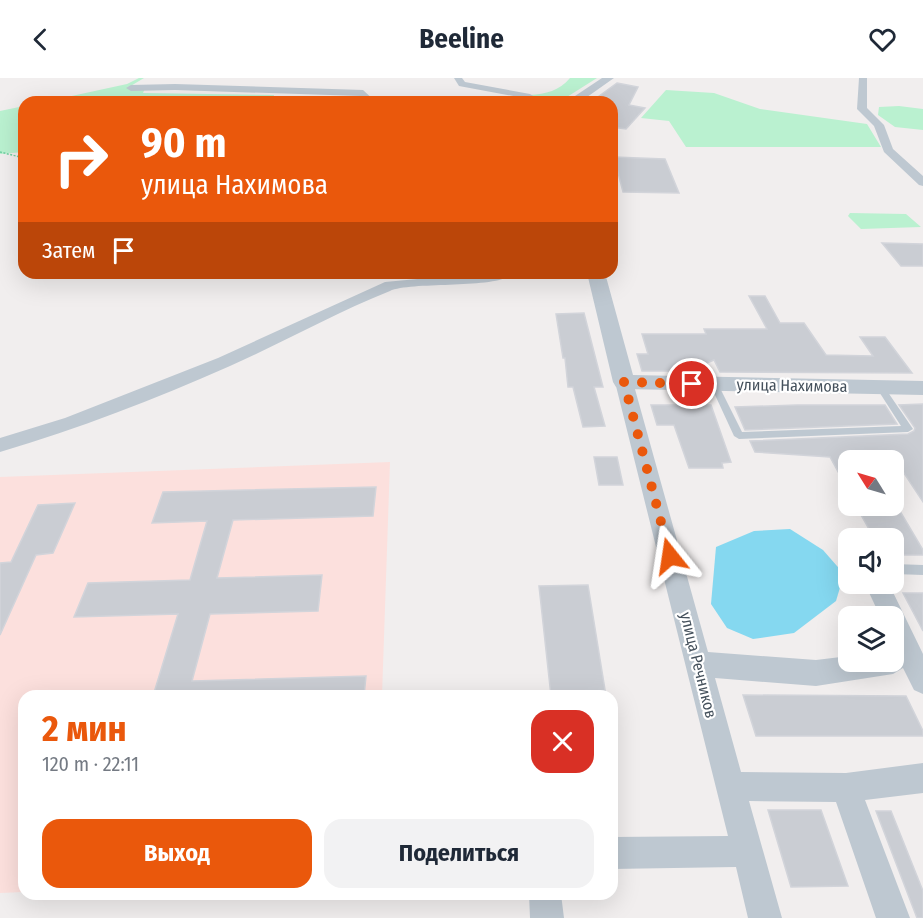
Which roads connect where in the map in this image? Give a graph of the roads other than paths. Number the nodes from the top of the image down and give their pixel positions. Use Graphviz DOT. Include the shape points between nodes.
graph roads {
  1 [pos="458,78"];
  2 [pos="609,78"];
  3 [pos="863,78"];
  4 [pos="367,82"];
  5 [pos="131,88"];
  6 [pos="363,93"];
  7 [pos="366,96"];
  8 [pos="527,96"];
  9 [pos="581,96"];
  10 [pos="923,182"];
  11 [pos="474,279"];
  12 [pos="598,279"];
  13 [pos="624,382"];
  14 [pos="714,384"];
  15 [pos="880,387"];
  16 [pos="923,388"];
  17 [pos="0,445"];
  18 [pos="904,569"];
  19 [pos="923,570"];
  20 [pos="699,664"];
  21 [pos="905,666"];
  22 [pos="923,778"];
  23 [pos="729,786"];
  24 [pos="846,788"];
  25 [pos="748,851"];
  26 [pos="618,853"];
  27 [pos="546,900"];
  28 [pos="547,918"];
  29 [pos="765,918"];
  30 [pos="893,918"];
  1 -- 8 [label="street" via="462,84"];
  2 -- 9 [label="street"];
  3 -- 10 [label="street" via="862,109 879,125 888,150"];
  4 -- 6 [label="street"];
  5 -- 6 [label="street"];
  6 -- 7 [label="street"];
  11 -- 17 [label="street" via="390,285 224,362 72,423"];
  12 -- 13 [label="street, улица Речников"];
  13 -- 14 [label="street, улица Нахимова"];
  13 -- 20 [label="street, улица Речников"];
  14 -- 15 [label="street, улица Нахимова"];
  14 -- 15 [label="lane" via="738,436 908,429"];
  15 -- 16 [label="street, улица Нахимова"];
  18 -- 19 [label="lane"];
  20 -- 21 [label="street" via="816,673"];
  20 -- 23 [label="street, улица Речников"];
  22 -- 24 [label="street"];
  23 -- 24 [label="street"];
  23 -- 25 [label="street, улица Речников"];
  24 -- 30 [label="street"];
  25 -- 26 [label="street"];
  25 -- 29 [label="street, улица Речников"];
  27 -- 28 [label="street"];
}
